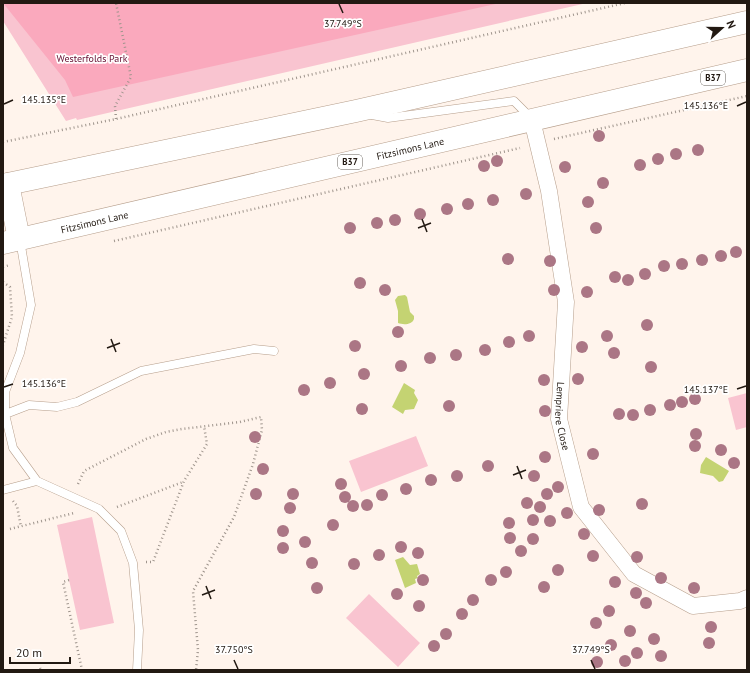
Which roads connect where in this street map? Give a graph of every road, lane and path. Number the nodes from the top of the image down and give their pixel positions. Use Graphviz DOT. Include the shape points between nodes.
graph roads {
  1 [pos="116,3"];
  2 [pos="625,3"];
  3 [pos="747,22"];
  4 [pos="747,70"];
  5 [pos="747,96"];
  6 [pos="356,111"];
  7 [pos="116,120"];
  8 [pos="532,120"];
  9 [pos="3,142"];
  10 [pos="538,143"];
  11 [pos="5,185"];
  12 [pos="11,241"];
  13 [pos="111,242"];
  14 [pos="24,262"];
  15 [pos="3,267"];
  16 [pos="3,282"];
  17 [pos="3,345"];
  18 [pos="274,351"];
  19 [pos="4,414"];
  20 [pos="204,426"];
  21 [pos="184,481"];
  22 [pos="37,482"];
  23 [pos="3,490"];
  24 [pos="72,497"];
  25 [pos="103,513"];
  26 [pos="21,527"];
  27 [pos="10,529"];
  28 [pos="133,562"];
  29 [pos="69,580"];
  30 [pos="747,598"];
  31 [pos="82,670"];
  32 [pos="137,670"];
  33 [pos="196,670"];
  1 -- 7 [label="path" via="131,77 115,106"];
  2 -- 7 [label="path"];
  3 -- 6 [label="main road"];
  4 -- 8 [label="main road, Fitzsimons Lane / B37"];
  5 -- 10 [label="path"];
  6 -- 8 [label="lane" via="388,118 514,100"];
  6 -- 11 [label="main road"];
  7 -- 9 [label="path"];
  8 -- 10 [label="street, Lempriere Close"];
  8 -- 12 [label="main road, Fitzsimons Lane / B37"];
  10 -- 13 [label="path"];
  10 -- 30 [label="street, Lempriere Close" via="549,191 566,302 559,419 581,507 634,574 692,606"];
  11 -- 12 [label="main road"];
  12 -- 14 [label="lane"];
  14 -- 15 [label="path"];
  14 -- 19 [label="lane" via="31,305 20,353 5,392"];
  16 -- 17 [label="path" via="10,287 12,317"];
  18 -- 19 [label="lane" via="254,349 141,371 77,402 57,407 28,406"];
  19 -- 22 [label="lane" via="13,448"];
  20 -- 21 [label="path" via="207,444"];
  20 -- 24 [label="path" via="166,432 146,439 84,471"];
  20 -- 33 [label="path" via="261,417 262,430 234,517 193,591 198,650"];
  21 -- 25 [label="path"];
  21 -- 28 [label="path" via="153,562"];
  22 -- 23 [label="lane"];
  22 -- 24 [label="lane"];
  23 -- 26 [label="path" via="17,506"];
  24 -- 25 [label="lane"];
  24 -- 26 [label="path" via="69,506 80,511"];
  25 -- 28 [label="lane" via="121,530"];
  26 -- 27 [label="path"];
  28 -- 32 [label="lane" via="139,630"];
  29 -- 31 [label="path" via="63,582"];
}
